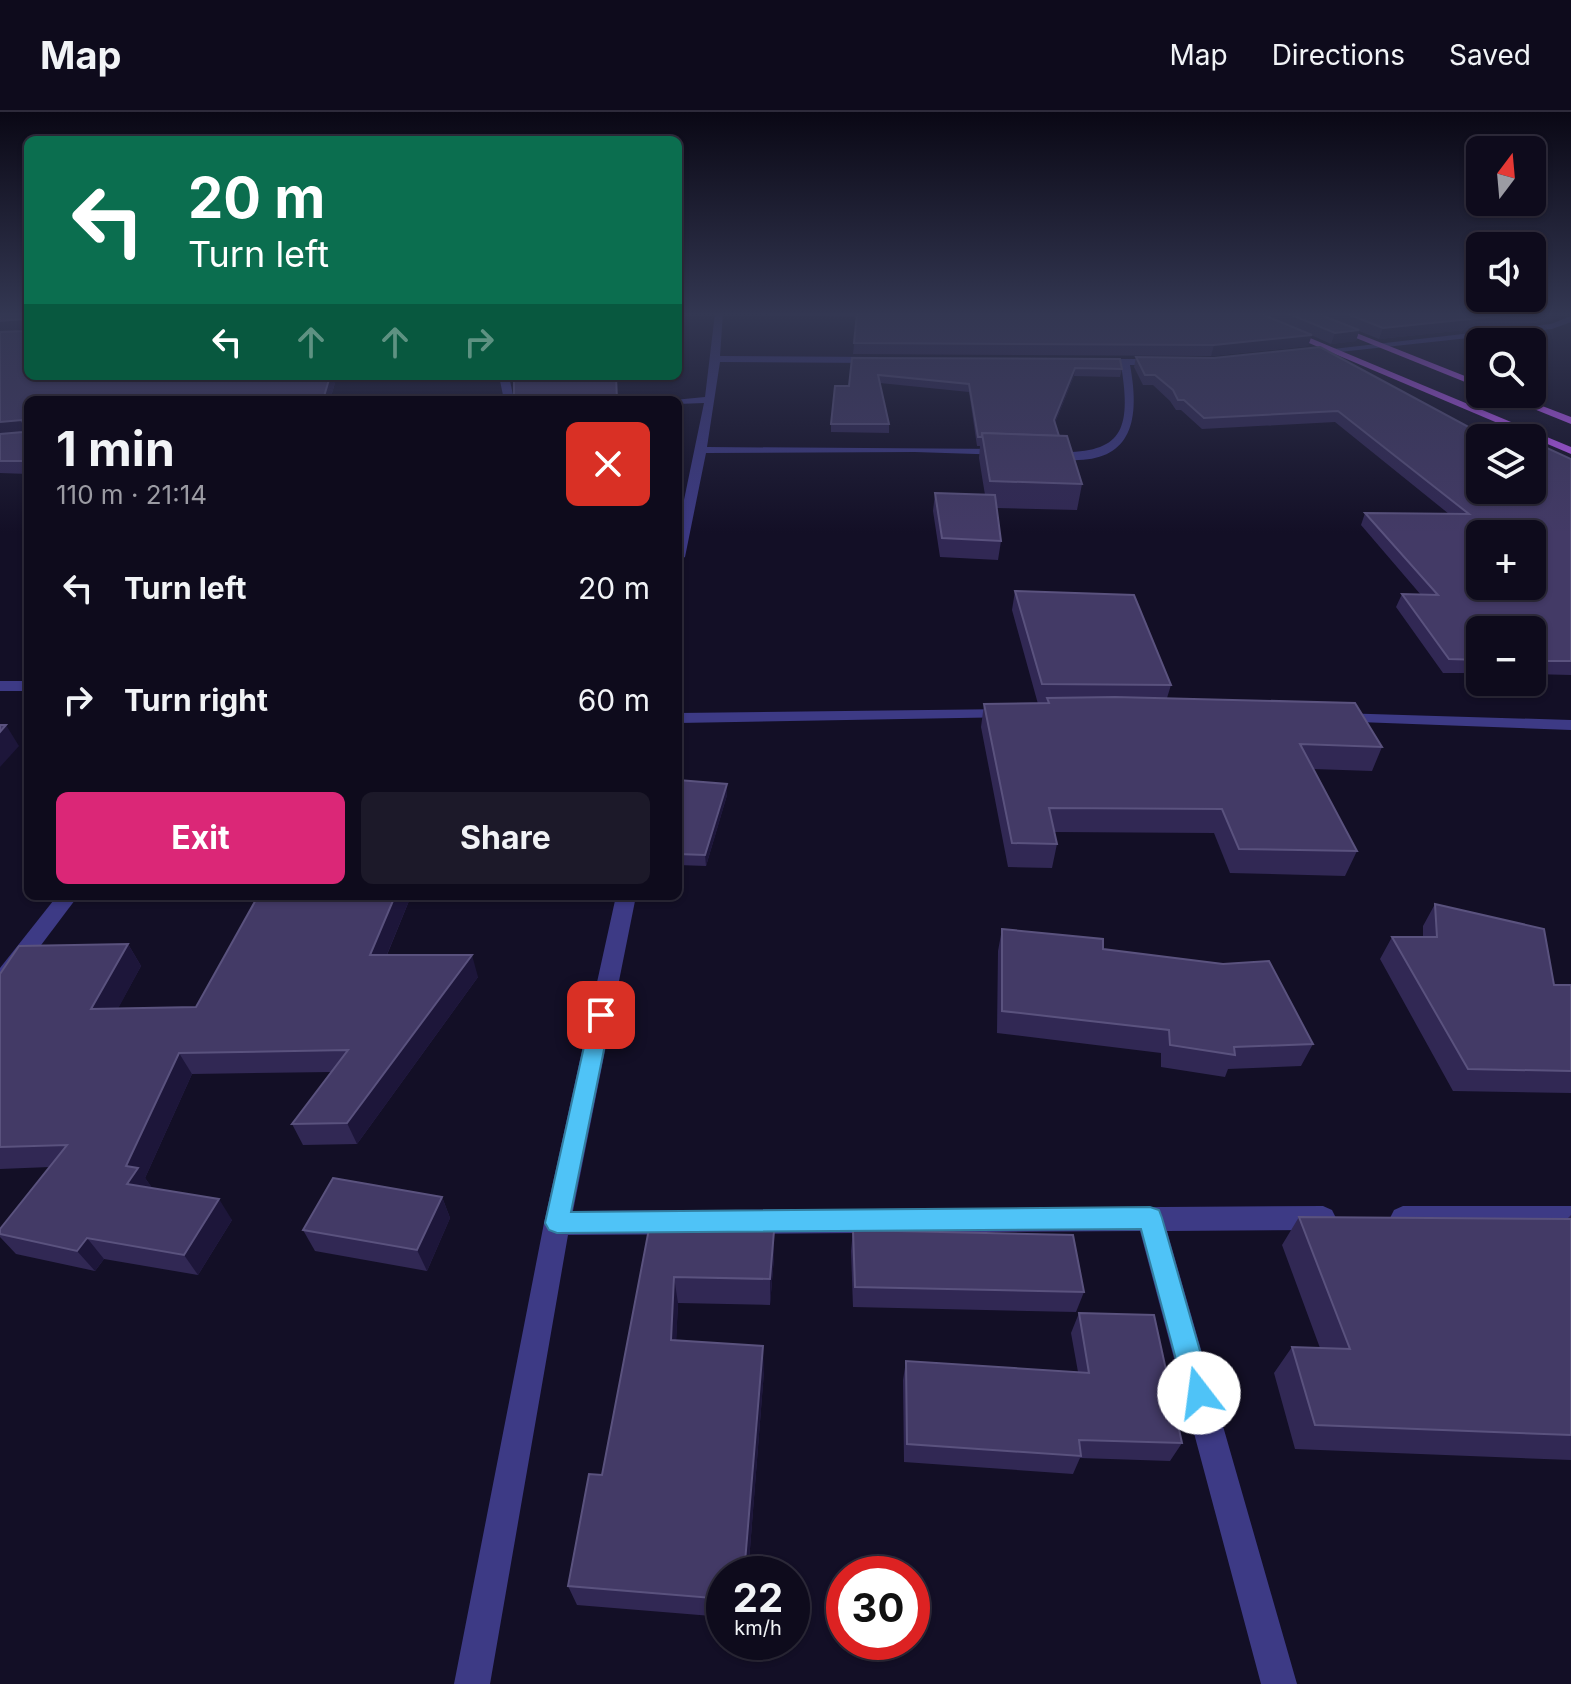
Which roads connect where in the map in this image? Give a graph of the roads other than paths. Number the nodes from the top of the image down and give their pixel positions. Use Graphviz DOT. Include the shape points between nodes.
graph roads {
  1 [pos="711,386"];
  2 [pos="1129,386"];
  3 [pos="1417,386"];
  4 [pos="708,400"];
  5 [pos="682,401"];
  6 [pos="1538,408"];
  7 [pos="1571,421"];
  8 [pos="702,450"];
  9 [pos="1571,451"];
  10 [pos="1017,453"];
  11 [pos="1030,454"];
  12 [pos="682,539"];
  13 [pos="0,686"];
  14 [pos="24,686"];
  15 [pos="1031,714"];
  16 [pos="1313,717"];
  17 [pos="682,718"];
  18 [pos="1571,725"];
  19 [pos="65,900"];
  20 [pos="625,900"];
  21 [pos="0,983"];
  22 [pos="1150,1218"];
  23 [pos="1353,1218"];
  24 [pos="1384,1218"];
  25 [pos="1571,1218"];
  26 [pos="557,1223"];
  27 [pos="472,1684"];
  28 [pos="1279,1684"];
  1 -- 4 [label="street"];
  2 -- 11 [label="street" via="1131,416 1122,440 1109,451 1087,456"];
  3 -- 9 [label="main road"];
  4 -- 5 [label="street"];
  4 -- 8 [label="street"];
  6 -- 7 [label="main road"];
  8 -- 10 [label="street"];
  8 -- 12 [label="street"];
  13 -- 14 [label="street"];
  15 -- 17 [label="street"];
  16 -- 18 [label="street"];
  19 -- 21 [label="street"];
  20 -- 26 [label="street"];
  22 -- 23 [label="street"];
  22 -- 26 [label="street"];
  22 -- 28 [label="street"];
  24 -- 25 [label="street"];
  26 -- 27 [label="street"];
}
